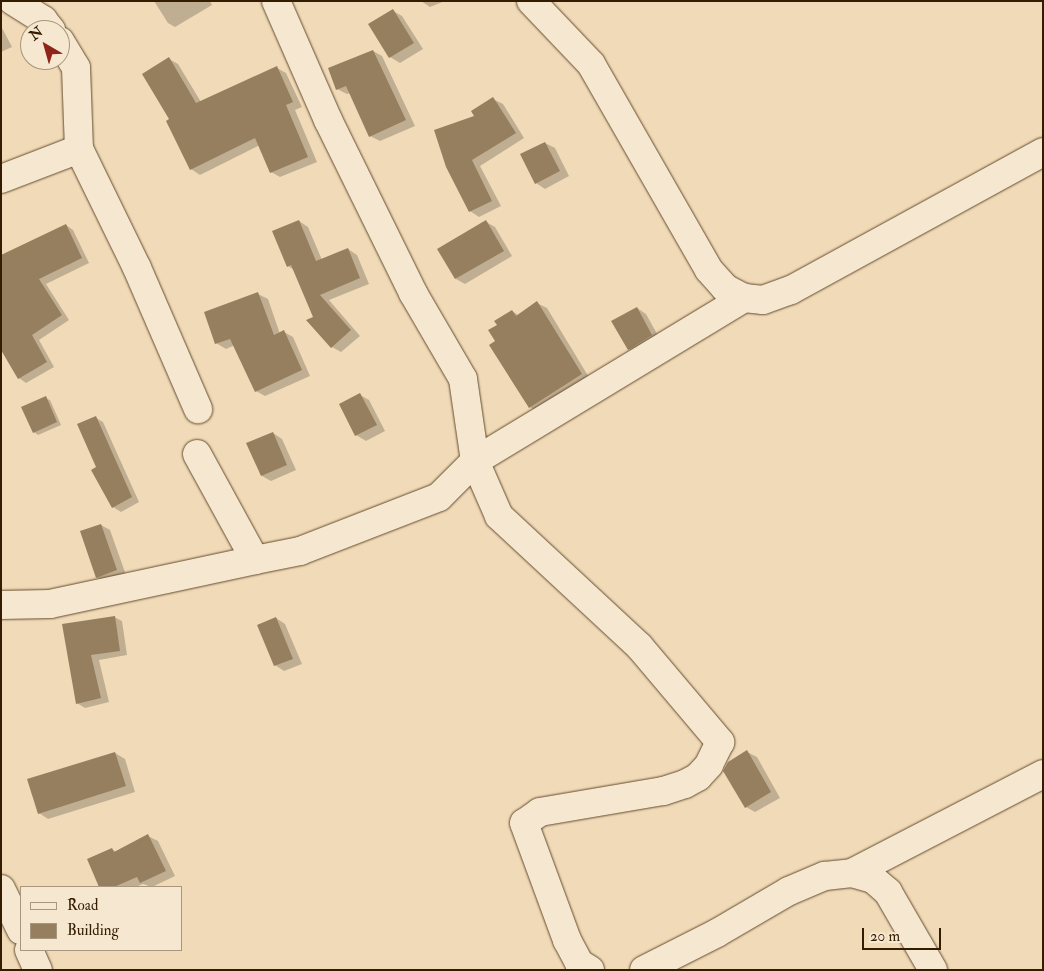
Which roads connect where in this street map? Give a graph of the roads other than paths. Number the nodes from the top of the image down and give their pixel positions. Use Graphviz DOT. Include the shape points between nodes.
graph roads {
  1 [pos="14,1"];
  2 [pos="276,1"];
  3 [pos="531,1"];
  4 [pos="43,20"];
  5 [pos="70,58"];
  6 [pos="79,149"];
  7 [pos="1043,152"];
  8 [pos="1,179"];
  9 [pos="744,298"];
  10 [pos="198,409"];
  11 [pos="198,454"];
  12 [pos="474,461"];
  13 [pos="255,560"];
  14 [pos="1,605"];
  15 [pos="1043,774"];
  16 [pos="852,873"];
  17 [pos="1,889"];
  18 [pos="20,928"];
  19 [pos="29,951"];
  20 [pos="38,970"];
  21 [pos="590,970"];
  22 [pos="644,970"];
  23 [pos="933,970"];
  1 -- 4 [label="street"];
  2 -- 12 [label="street" via="328,120 413,293 463,379"];
  3 -- 9 [label="street" via="591,64 709,270 725,288"];
  5 -- 6 [label="street" via="76,68"];
  6 -- 8 [label="street"];
  6 -- 10 [label="street" via="137,268"];
  7 -- 9 [label="street" via="791,290 763,300"];
  9 -- 12 [label="street"];
  11 -- 13 [label="street"];
  12 -- 13 [label="street" via="439,497 300,551"];
  12 -- 21 [label="street" via="499,516 639,646 720,742 709,765 698,777 685,784 540,812 524,823 567,940 578,963"];
  13 -- 14 [label="street" via="50,604"];
  15 -- 16 [label="street"];
  16 -- 22 [label="street" via="825,876 789,891"];
  16 -- 23 [label="street" via="873,879 888,892"];
  17 -- 18 [label="street"];
  19 -- 20 [label="street"];
}
